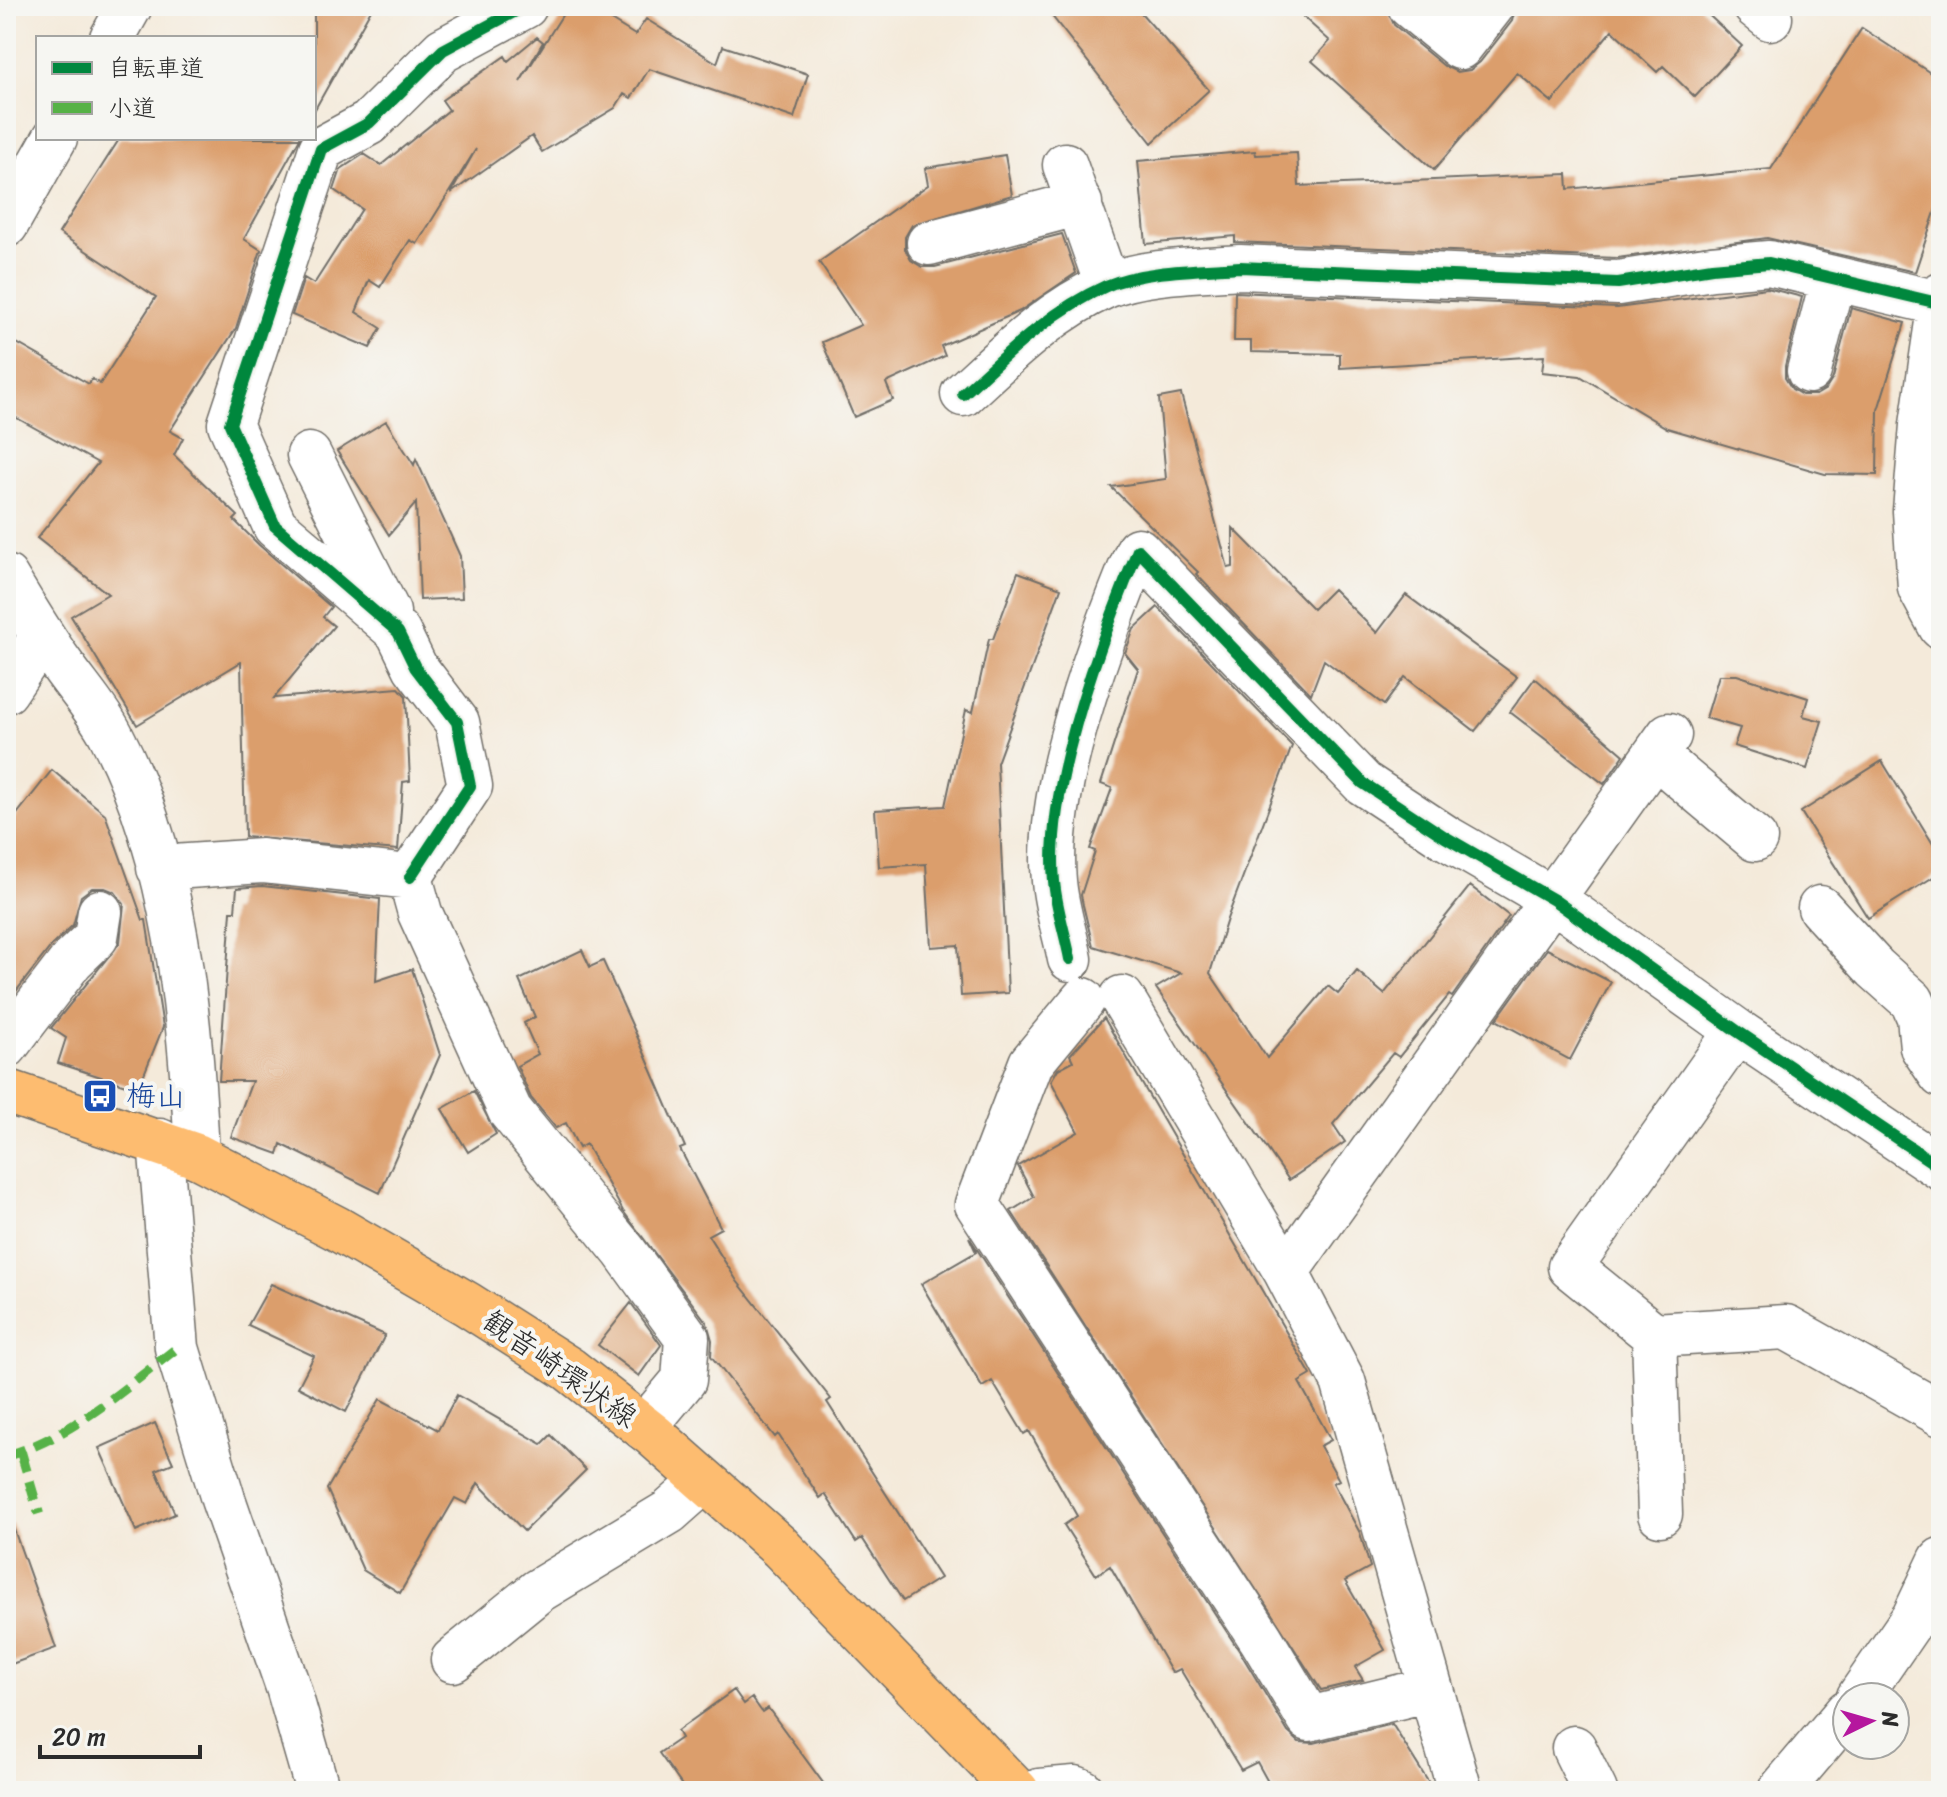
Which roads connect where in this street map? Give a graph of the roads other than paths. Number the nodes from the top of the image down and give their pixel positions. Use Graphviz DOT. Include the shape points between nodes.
graph roads {
  1 [pos="525,6"];
  2 [pos="1410,6"];
  3 [pos="1492,6"];
  4 [pos="54,140"];
  5 [pos="312,143"];
  6 [pos="6,225"];
  7 [pos="929,243"];
  8 [pos="1833,278"];
  9 [pos="1107,285"];
  10 [pos="1940,299"];
  11 [pos="1809,371"];
  12 [pos="963,394"];
  13 [pos="309,455"];
  14 [pos="6,577"];
  15 [pos="1941,627"];
  16 [pos="398,632"];
  17 [pos="42,637"];
  18 [pos="6,691"];
  19 [pos="1755,839"];
  20 [pos="159,868"];
  21 [pos="410,877"];
  22 [pos="1554,900"];
  23 [pos="1820,908"];
  24 [pos="100,912"];
  25 [pos="1070,959"];
  26 [pos="1737,1031"];
  27 [pos="6,1046"];
  28 [pos="1941,1075"];
  29 [pos="6,1091"];
  30 [pos="178,1149"];
  31 [pos="1941,1168"];
  32 [pos="1286,1272"];
  33 [pos="1654,1335"];
  34 [pos="1941,1414"];
  35 [pos="644,1428"];
  36 [pos="704,1481"];
  37 [pos="1660,1514"];
  38 [pos="1941,1560"];
  39 [pos="453,1660"];
  40 [pos="1870,1681"];
  41 [pos="1431,1689"];
  42 [pos="1831,1731"];
  43 [pos="1574,1748"];
  44 [pos="318,1791"];
  45 [pos="1017,1791"];
  46 [pos="1039,1791"];
  47 [pos="1082,1791"];
  48 [pos="1460,1791"];
  49 [pos="1595,1791"];
  50 [pos="1780,1791"];
  1 -- 5 [label="street" via="443,50 369,123"];
  2 -- 3 [label="street" via="1460,47"];
  4 -- 6 [label="street"];
  5 -- 16 [label="street" via="230,424 275,526"];
  7 -- 9 [label="street" via="1072,184"];
  8 -- 9 [label="street" via="1769,263 1618,283 1240,267"];
  8 -- 10 [label="street"];
  8 -- 11 [label="street"];
  9 -- 12 [label="street" via="1043,322"];
  10 -- 15 [label="street" via="1915,511 1920,588"];
  13 -- 16 [label="street"];
  14 -- 17 [label="street"];
  16 -- 21 [label="street" via="415,667 457,722 470,786"];
  17 -- 18 [label="street"];
  17 -- 20 [label="street" via="110,732 140,798"];
  19 -- 22 [label="street" via="1662,745"];
  20 -- 21 [label="street" via="262,861"];
  20 -- 30 [label="street" via="192,1047"];
  21 -- 35 [label="street" via="420,913 510,1111 687,1338 684,1380"];
  22 -- 25 [label="street" via="1363,783 1138,550 1079,718 1055,810 1054,881"];
  22 -- 26 [label="street"];
  22 -- 32 [label="street"];
  23 -- 28 [label="street" via="1912,1001 1922,1047"];
  24 -- 27 [label="street" via="96,937"];
  26 -- 31 [label="street"];
  26 -- 33 [label="street" via="1570,1267"];
  29 -- 30 [label="main road, 観音崎環状線"];
  30 -- 35 [label="main road, 観音崎環状線" via="336,1228 467,1304 569,1369"];
  30 -- 44 [label="street" via="177,1348"];
  32 -- 41 [label="street" via="1343,1381"];
  32 -- 41 [label="street" via="1102,999 1031,1063 977,1204 1309,1719"];
  33 -- 34 [label="street" via="1786,1327"];
  33 -- 37 [label="street"];
  35 -- 36 [label="main road, 観音崎環状線"];
  36 -- 39 [label="street" via="669,1512 538,1591"];
  36 -- 45 [label="main road, 観音崎環状線" via="780,1547"];
  38 -- 40 [label="street" via="1914,1617"];
  41 -- 48 [label="street"];
  42 -- 50 [label="street"];
  43 -- 49 [label="street"];
  46 -- 47 [label="street"];
}
